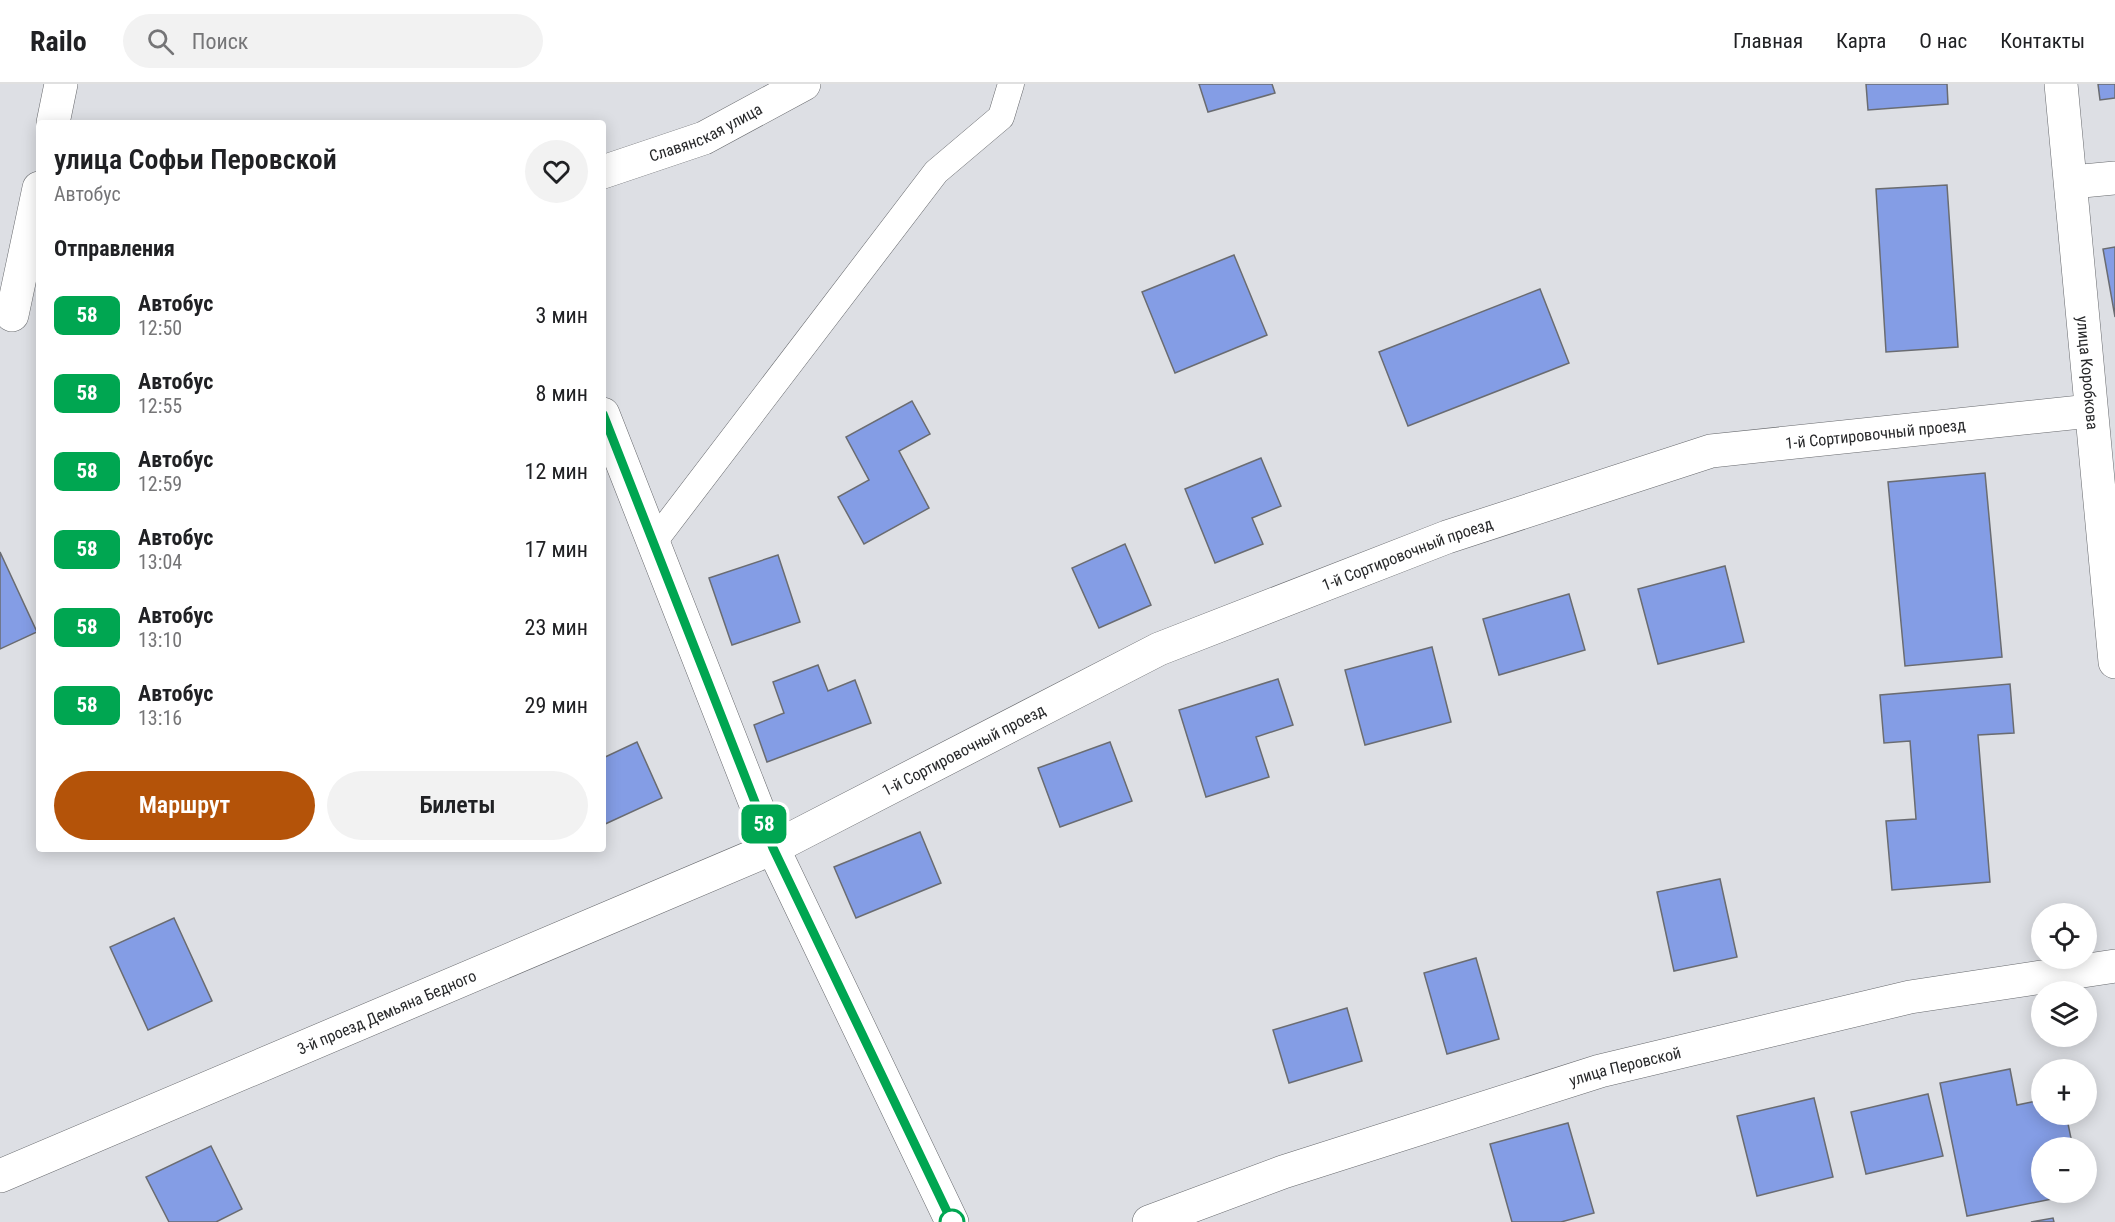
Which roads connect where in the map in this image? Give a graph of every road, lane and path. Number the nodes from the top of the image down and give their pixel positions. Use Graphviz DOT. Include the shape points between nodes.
graph roads {
  1 [pos="61,84"];
  2 [pos="804,84"];
  3 [pos="1011,84"];
  4 [pos="2061,84"];
  5 [pos="54,120"];
  6 [pos="606,171"];
  7 [pos="2115,178"];
  8 [pos="2072,182"];
  9 [pos="36,205"];
  10 [pos="17,315"];
  11 [pos="2090,411"];
  12 [pos="606,422"];
  13 [pos="653,543"];
  14 [pos="2109,546"];
  15 [pos="2115,662"];
  16 [pos="773,848"];
  17 [pos="2115,966"];
  18 [pos="0,1176"];
  19 [pos="952,1222"];
  20 [pos="1149,1222"];
  1 -- 5 [label="street"];
  2 -- 6 [label="street, Славянская улица" via="704,138"];
  3 -- 13 [label="lane" via="1000,117 936,172"];
  4 -- 8 [label="street, улица Коробкова"];
  7 -- 8 [label="street"];
  8 -- 11 [label="street, улица Коробкова"];
  9 -- 10 [label="street"];
  11 -- 14 [label="street, улица Коробкова"];
  11 -- 16 [label="street, 1-й Сортировочный проезд" via="1712,451 1447,537 1159,649"];
  12 -- 13 [label="street"];
  13 -- 16 [label="street"];
  14 -- 15 [label="street, улица Коробкова"];
  16 -- 18 [label="street, 3-й проезд Демьяна Бедного"];
  16 -- 19 [label="street"];
  17 -- 20 [label="street, улица Перовской" via="1910,997 1600,1071 1283,1172"];
}
